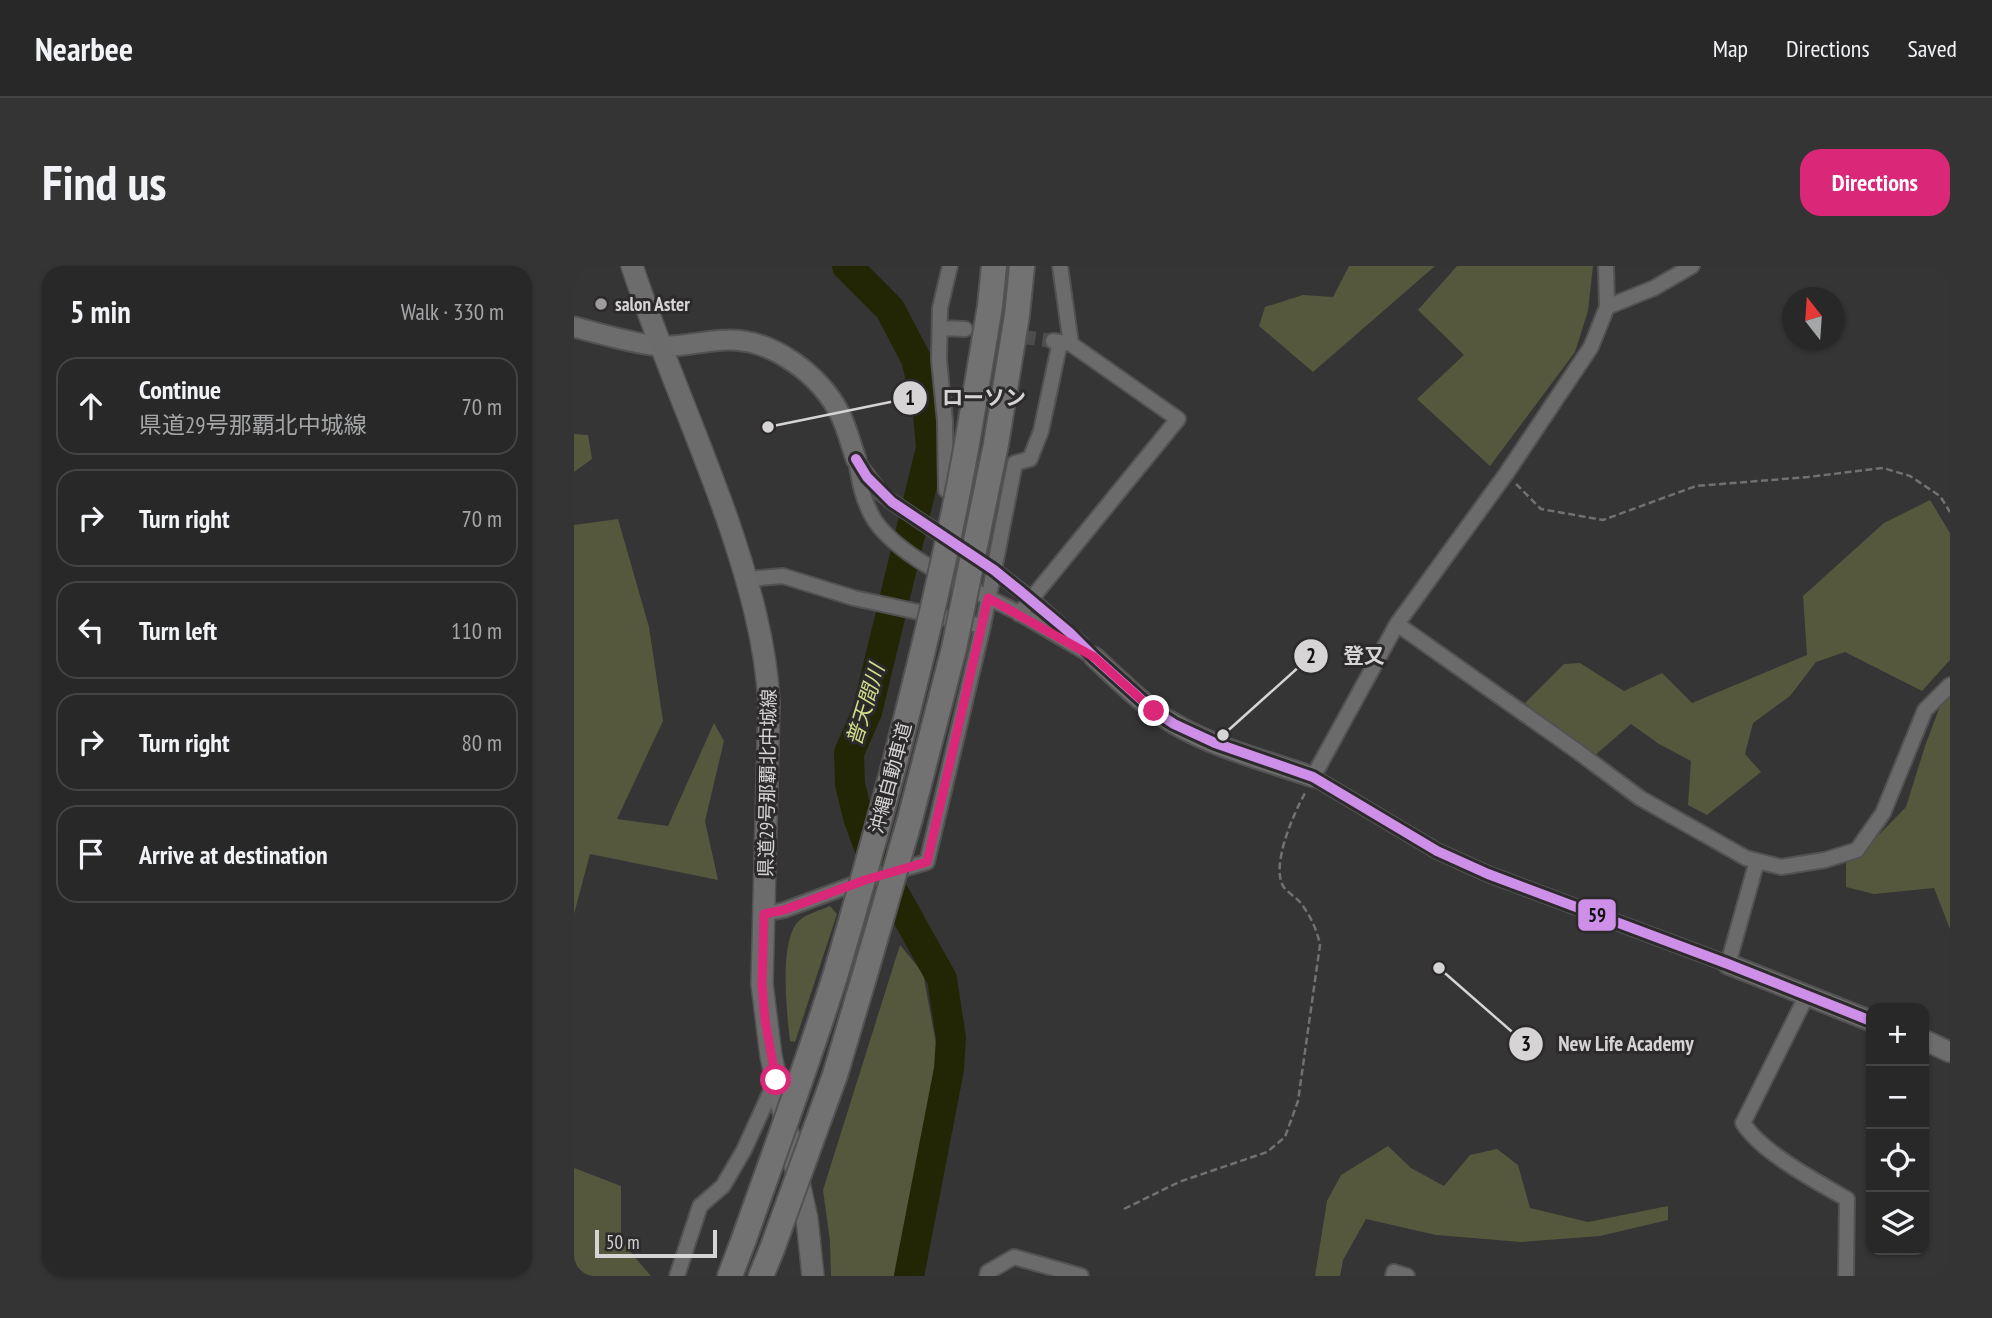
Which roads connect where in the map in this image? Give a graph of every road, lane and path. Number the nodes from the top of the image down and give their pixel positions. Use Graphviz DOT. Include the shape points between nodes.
graph roads {
  1 [pos="632,266"];
  2 [pos="950,266"];
  3 [pos="994,266"];
  4 [pos="1022,266"];
  5 [pos="1060,266"];
  6 [pos="1606,266"];
  7 [pos="1692,266"];
  8 [pos="1607,307"];
  9 [pos="574,327"];
  10 [pos="940,328"];
  11 [pos="965,329"];
  12 [pos="1062,342"];
  13 [pos="660,346"];
  14 [pos="856,460"];
  15 [pos="1506,474"];
  16 [pos="946,491"];
  17 [pos="1950,512"];
  18 [pos="993,570"];
  19 [pos="748,579"];
  20 [pos="988,598"];
  21 [pos="1031,600"];
  22 [pos="1019,614"];
  23 [pos="1397,624"];
  24 [pos="983,626"];
  25 [pos="1094,657"];
  26 [pos="1950,685"];
  27 [pos="1313,778"];
  28 [pos="1757,861"];
  29 [pos="764,914"];
  30 [pos="1728,964"];
  31 [pos="1807,995"];
  32 [pos="1866,1019"];
  33 [pos="1929,1042"];
  34 [pos="1950,1052"];
  35 [pos="776,1080"];
  36 [pos="1124,1209"];
  37 [pos="677,1276"];
  38 [pos="730,1276"];
  39 [pos="761,1276"];
  40 [pos="813,1276"];
  41 [pos="987,1276"];
  42 [pos="1080,1276"];
  43 [pos="1393,1276"];
  44 [pos="1407,1276"];
  45 [pos="1846,1276"];
  1 -- 13 [label="main road, 県道29号那覇北中城線"];
  2 -- 10 [label="street"];
  3 -- 38 [label="highway, 沖縄自動車道, bridge" via="954,518 927,640 824,1010"];
  4 -- 39 [label="highway, 沖縄自動車道, bridge" via="996,444 954,648 910,819 835,1074"];
  5 -- 12 [label="street"];
  6 -- 8 [label="street"];
  7 -- 8 [label="street"];
  8 -- 15 [label="street" via="1591,347"];
  9 -- 13 [label="street"];
  10 -- 11 [label="street"];
  10 -- 16 [label="street"];
  12 -- 18 [label="street" via="1041,431 1030,458 1015,463"];
  12 -- 21 [label="street" via="1178,419"];
  13 -- 14 [label="street" via="731,340 755,344 792,360 821,384 831,399"];
  13 -- 19 [label="main road, 県道29号那覇北中城線" via="708,462"];
  14 -- 18 [label="street" via="892,502"];
  14 -- 20 [label="street" via="867,505 894,543"];
  15 -- 17 [label="path" via="1541,509 1603,520 1696,486 1883,468 1910,475 1940,496"];
  15 -- 23 [label="street"];
  18 -- 20 [label="street"];
  18 -- 21 [label="street"];
  19 -- 24 [label="street" via="783,576 854,598"];
  19 -- 29 [label="main road, 県道29号那覇北中城線" via="768,676"];
  20 -- 22 [label="street"];
  20 -- 24 [label="street"];
  21 -- 22 [label="street"];
  21 -- 25 [label="street"];
  22 -- 25 [label="street"];
  23 -- 27 [label="street"];
  23 -- 28 [label="street" via="1640,797"];
  24 -- 29 [label="street" via="927,862"];
  25 -- 27 [label="street" via="1174,724"];
  26 -- 28 [label="street" via="1925,710 1883,813 1857,850 1781,867"];
  27 -- 30 [label="street" via="1437,851 1488,874"];
  27 -- 36 [label="path" via="1292,817 1279,869 1283,886 1300,902 1318,931 1320,945 1297,1101 1285,1137 1268,1152 1179,1182"];
  28 -- 30 [label="street"];
  29 -- 35 [label="main road, 県道29号那覇北中城線" via="762,984"];
  30 -- 31 [label="street"];
  31 -- 32 [label="street"];
  31 -- 45 [label="street" via="1743,1123 1751,1136 1847,1199"];
  33 -- 34 [label="street"];
  35 -- 37 [label="street" via="723,1186 700,1206"];
  35 -- 40 [label="main road, 県道29号那覇北中城線" via="807,1219"];
  41 -- 42 [label="street" via="1014,1257"];
  43 -- 44 [label="street" via="1394,1272"];
}
